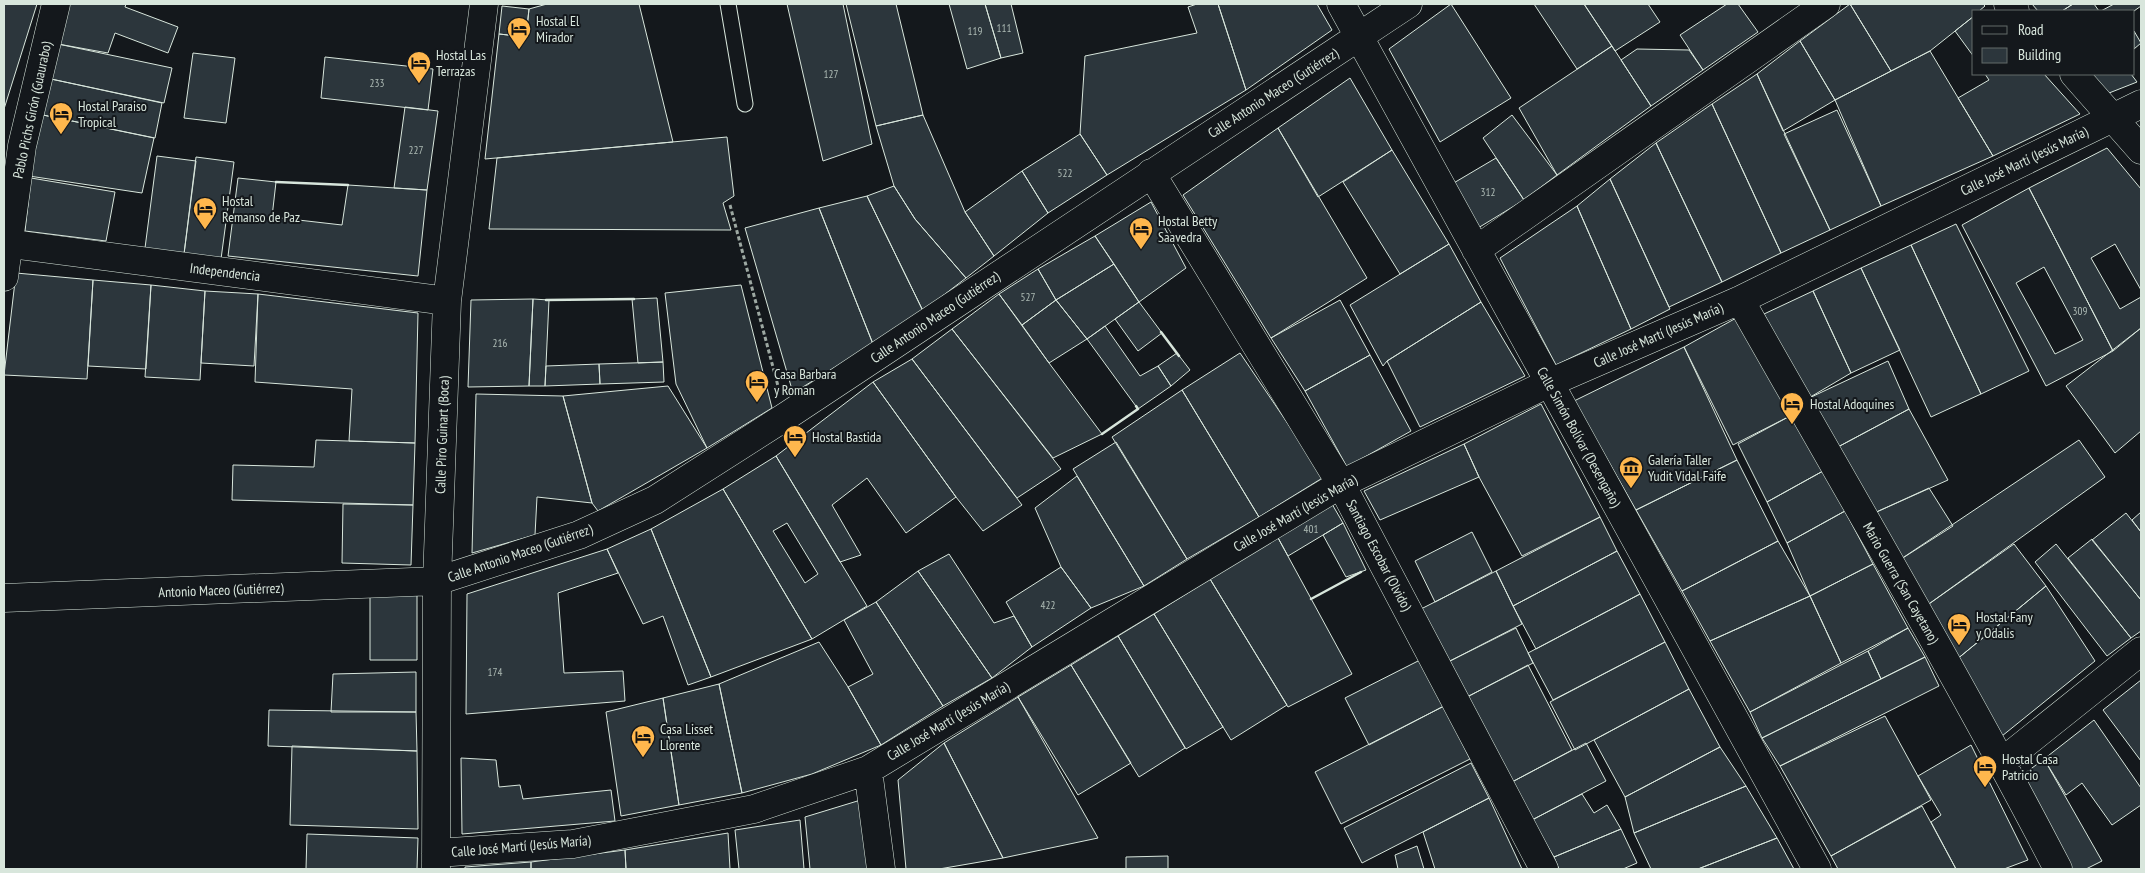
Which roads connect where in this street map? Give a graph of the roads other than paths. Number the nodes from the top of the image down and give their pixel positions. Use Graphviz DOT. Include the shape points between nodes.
graph roads {
  1 [pos="56,4"];
  2 [pos="484,4"];
  3 [pos="728,4"];
  4 [pos="1341,4"];
  5 [pos="1408,4"];
  6 [pos="1826,4"];
  7 [pos="1359,37"];
  8 [pos="2075,75"];
  9 [pos="745,104"];
  10 [pos="2141,104"];
  11 [pos="2114,116"];
  12 [pos="2141,150"];
  13 [pos="1151,173"];
  14 [pos="6,243"];
  15 [pos="1476,250"];
  16 [pos="4,277"];
  17 [pos="1740,300"];
  18 [pos="447,301"];
  19 [pos="1549,383"];
  20 [pos="1341,484"];
  21 [pos="437,581"];
  22 [pos="4,598"];
  23 [pos="2141,651"];
  24 [pos="2002,762"];
  25 [pos="868,770"];
  26 [pos="436,861"];
  27 [pos="881,869"];
  28 [pos="1544,869"];
  29 [pos="1817,869"];
  30 [pos="2058,869"];
  1 -- 14 [label="street, Pablo Pichs Girón (Guaurabo)" via="22,146"];
  2 -- 18 [label="street, Calle Piro Guinart (Boca)"];
  3 -- 9 [label="lane"];
  4 -- 7 [label="street, Calle Simón Bolívar (Desengaño)"];
  5 -- 7 [label="street, Calle Antonio Maceo (Gutiérrez)"];
  6 -- 15 [label="street"];
  7 -- 13 [label="street, Calle Antonio Maceo (Gutiérrez)"];
  7 -- 15 [label="street, Calle Simón Bolívar (Desengaño)"];
  8 -- 11 [label="street"];
  10 -- 11 [label="street, Calle José Martí (Jesús María)"];
  11 -- 12 [label="street"];
  11 -- 17 [label="street, Calle José Martí (Jesús María)"];
  13 -- 20 [label="street, Santiago Escobar (Olvido)"];
  13 -- 21 [label="street, Calle Antonio Maceo (Gutiérrez)" via="655,500 579,535"];
  14 -- 16 [label="street, Pablo Pichs Girón (Guaurabo)"];
  14 -- 18 [label="street, Independencia"];
  15 -- 19 [label="street, Calle Simón Bolívar (Desengaño)"];
  17 -- 19 [label="street, Calle José Martí (Jesús María)"];
  17 -- 24 [label="street, Mario Guerra (San Cayetano)"];
  18 -- 21 [label="street, Calle Piro Guinart (Boca)"];
  19 -- 20 [label="street, Calle José Martí (Jesús María)"];
  19 -- 29 [label="street, Calle Simón Bolívar (Desengaño)"];
  20 -- 25 [label="street, Calle José Martí (Jesús María)"];
  20 -- 28 [label="street, Santiago Escobar (Olvido)"];
  21 -- 22 [label="street, Antonio Maceo (Gutiérrez)"];
  21 -- 26 [label="street, Calle Piro Guinart (Boca)"];
  23 -- 24 [label="street"];
  24 -- 30 [label="street, Mario Guerra (San Cayetano)"];
  25 -- 26 [label="street, Calle José Martí (Jesús María)" via="754,809 573,844"];
  25 -- 27 [label="street"];
}
